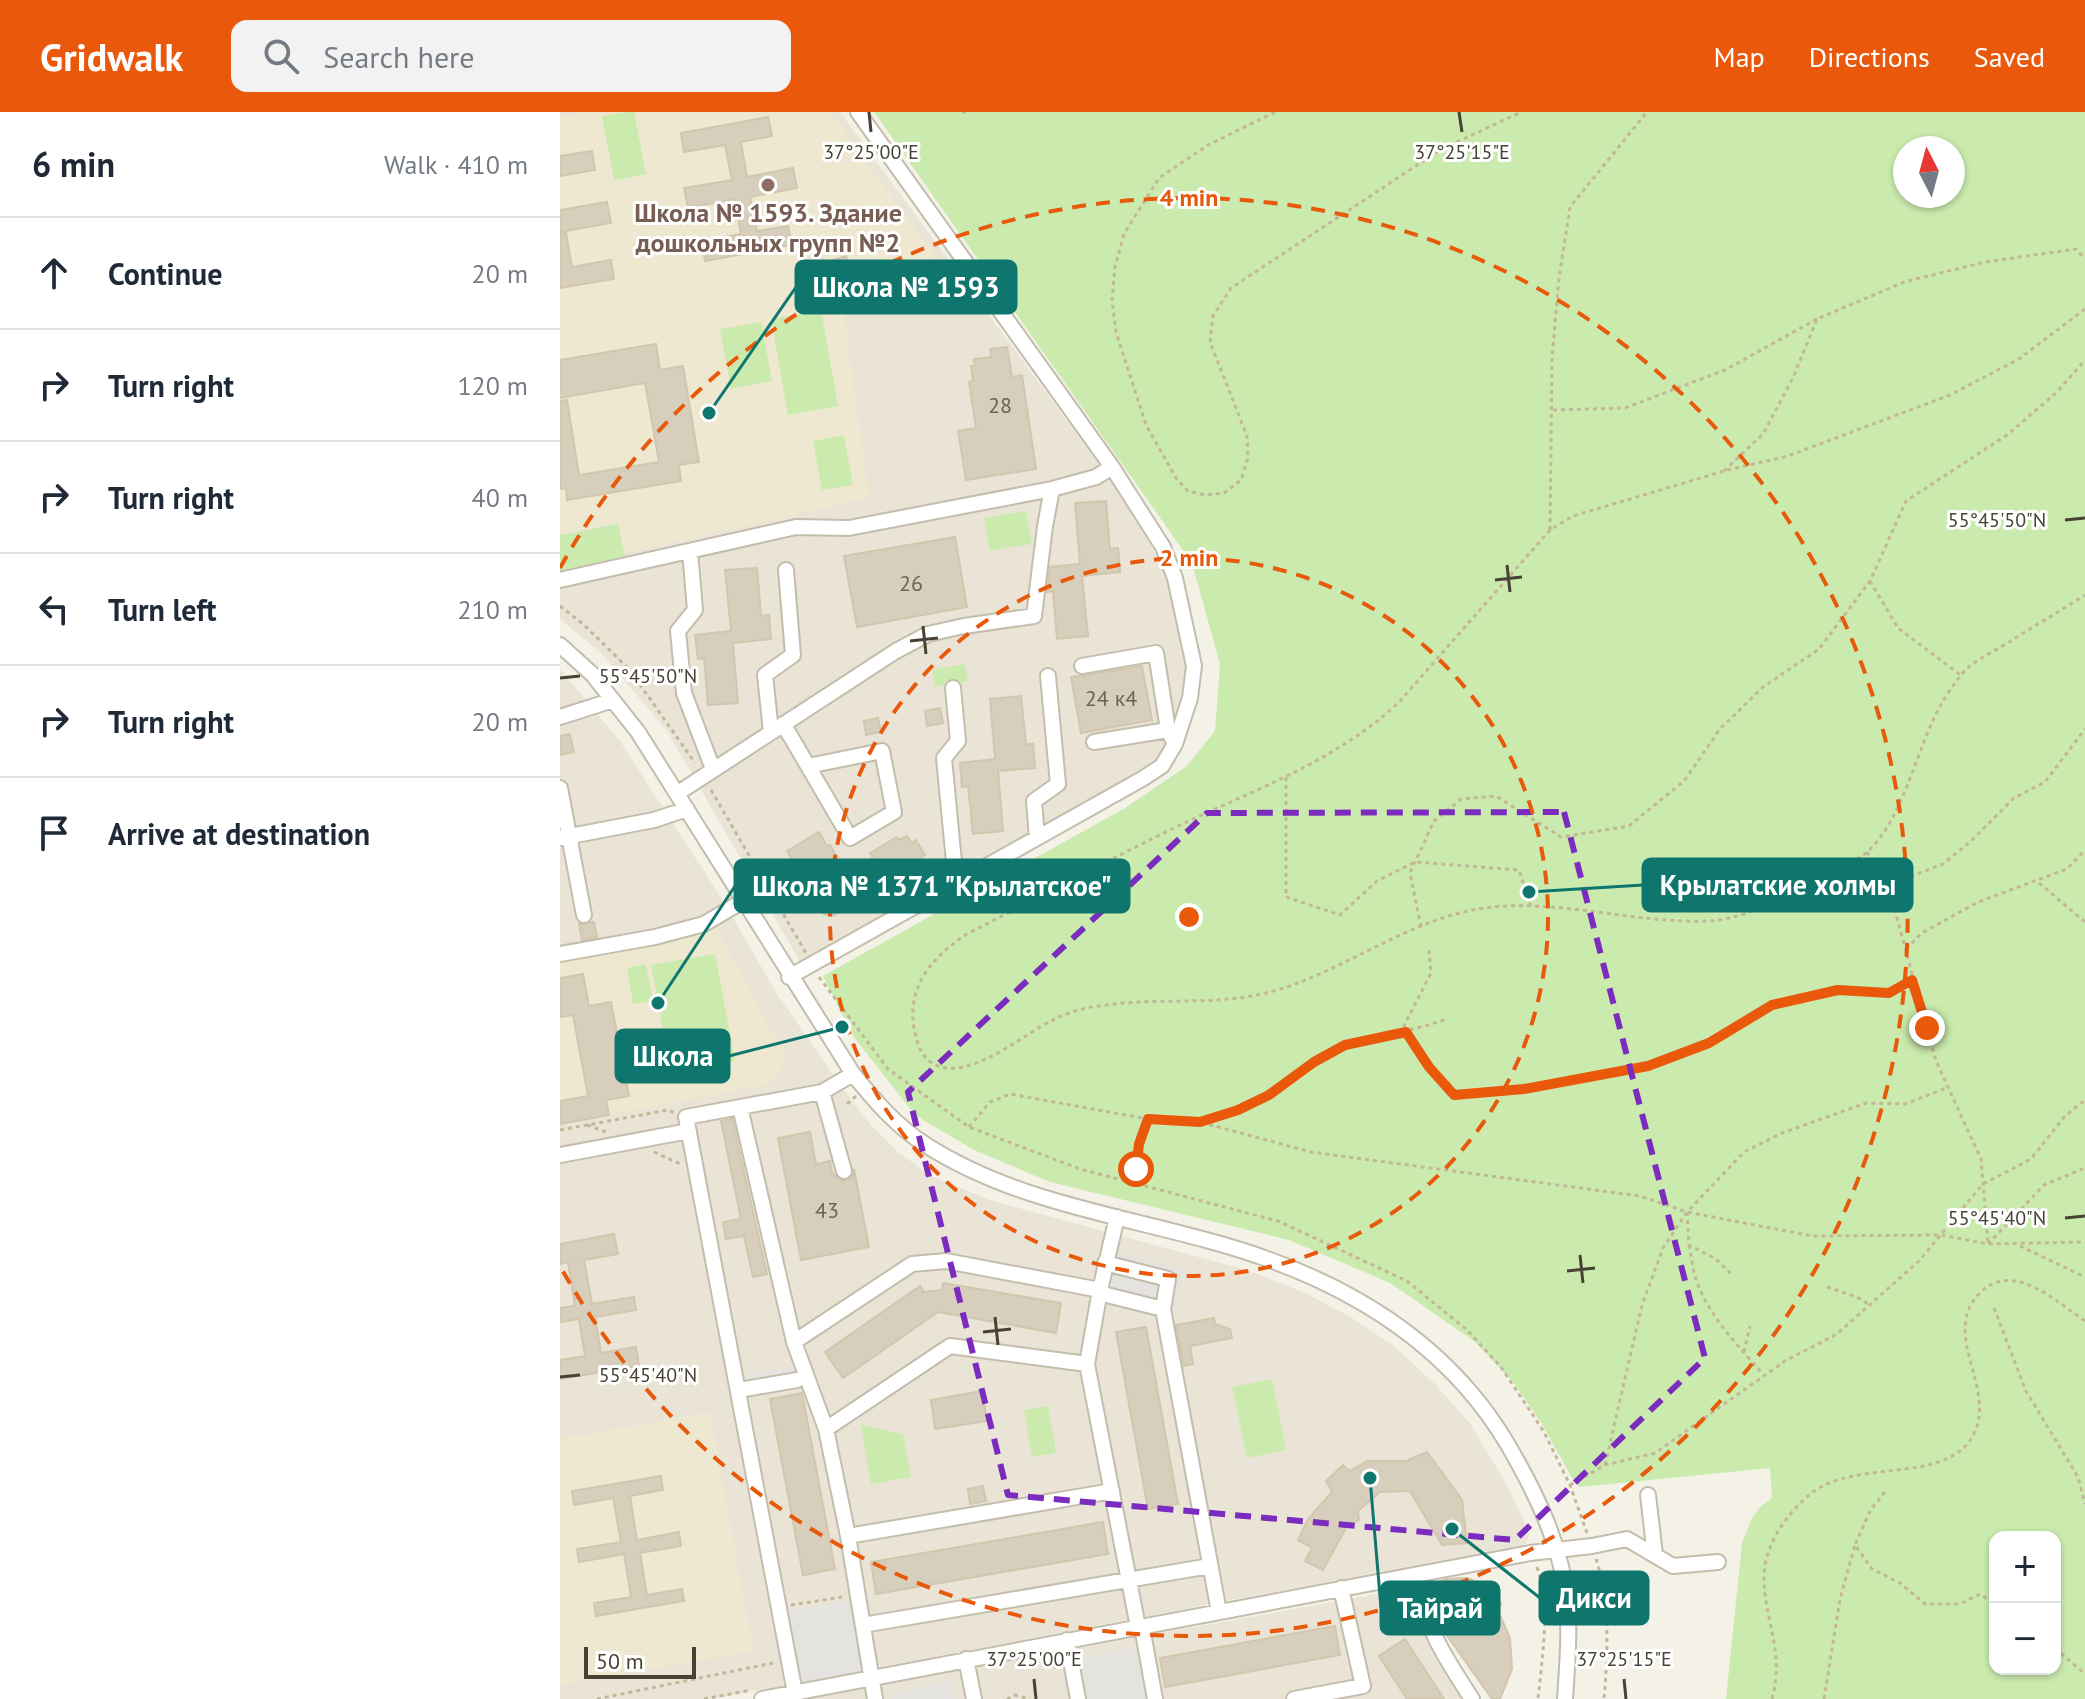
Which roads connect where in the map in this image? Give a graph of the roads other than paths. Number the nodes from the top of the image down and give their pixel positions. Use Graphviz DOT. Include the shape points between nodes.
graph roads {
  1 [pos="858,112"];
  2 [pos="1112,467"];
  3 [pos="1052,489"];
  4 [pos="690,551"];
  5 [pos="786,570"];
  6 [pos="560,580"];
  7 [pos="560,645"];
  8 [pos="1082,666"];
  9 [pos="1048,676"];
  10 [pos="953,688"];
  11 [pos="613,700"];
  12 [pos="560,717"];
  13 [pos="777,728"];
  14 [pos="1172,737"];
  15 [pos="1094,742"];
  16 [pos="808,766"];
  17 [pos="708,772"];
  18 [pos="560,788"];
  19 [pos="678,793"];
  20 [pos="687,809"];
  21 [pos="565,837"];
  22 [pos="1037,838"];
  23 [pos="956,883"];
  24 [pos="743,901"];
  25 [pos="584,915"];
  26 [pos="560,954"];
  27 [pos="789,977"];
  28 [pos="853,1074"];
  29 [pos="822,1092"];
  30 [pos="740,1107"];
  31 [pos="687,1124"];
  32 [pos="560,1155"];
  33 [pos="844,1171"];
  34 [pos="1117,1217"];
  35 [pos="1105,1263"];
  36 [pos="1099,1292"];
  37 [pos="1163,1309"];
  38 [pos="794,1342"];
  39 [pos="1087,1364"];
  40 [pos="797,1380"];
  41 [pos="739,1390"];
  42 [pos="826,1429"];
  43 [pos="1112,1491"];
  44 [pos="1648,1495"];
  45 [pos="848,1536"];
  46 [pos="1556,1550"];
  47 [pos="1655,1555"];
  48 [pos="1718,1562"];
  49 [pos="1210,1566"];
  50 [pos="1415,1575"];
  51 [pos="1129,1580"];
  52 [pos="1341,1588"];
  53 [pos="1219,1612"];
  54 [pos="863,1625"];
  55 [pos="1140,1627"];
  56 [pos="1068,1647"];
  57 [pos="966,1659"];
  58 [pos="872,1679"];
  59 [pos="1363,1686"];
  60 [pos="795,1693"];
  61 [pos="762,1699"];
  62 [pos="875,1699"];
  63 [pos="974,1699"];
  64 [pos="1078,1699"];
  65 [pos="1155,1699"];
  66 [pos="1294,1699"];
  67 [pos="1372,1699"];
  68 [pos="1472,1699"];
  69 [pos="1565,1699"];
  1 -- 2 [label="street"];
  2 -- 3 [label="street"];
  2 -- 14 [label="street" via="1163,547 1191,646 1190,698"];
  3 -- 4 [label="street" via="849,528 796,527"];
  3 -- 13 [label="street" via="1034,616 928,634"];
  4 -- 6 [label="street"];
  4 -- 17 [label="street" via="695,610 678,631 684,693"];
  5 -- 13 [label="street" via="793,655 765,675"];
  7 -- 11 [label="street"];
  8 -- 14 [label="street" via="1156,653"];
  9 -- 22 [label="street" via="1058,784 1034,801"];
  10 -- 23 [label="street" via="958,741 944,758"];
  11 -- 12 [label="street"];
  11 -- 19 [label="street"];
  13 -- 16 [label="street"];
  13 -- 17 [label="street"];
  14 -- 15 [label="street"];
  14 -- 22 [label="street" via="1162,766"];
  16 -- 16 [label="street" via="850,838 894,812 882,751"];
  17 -- 19 [label="street"];
  18 -- 21 [label="street"];
  19 -- 20 [label="street"];
  20 -- 21 [label="street"];
  20 -- 24 [label="street"];
  21 -- 25 [label="street"];
  22 -- 23 [label="street"];
  23 -- 27 [label="street"];
  24 -- 26 [label="street" via="704,924"];
  24 -- 27 [label="street"];
  27 -- 28 [label="street"];
  28 -- 29 [label="street"];
  28 -- 34 [label="street" via="885,1111 951,1160 1028,1193"];
  29 -- 30 [label="street"];
  29 -- 33 [label="street"];
  30 -- 31 [label="street"];
  30 -- 38 [label="street"];
  31 -- 32 [label="street"];
  31 -- 41 [label="street"];
  34 -- 35 [label="street"];
  34 -- 46 [label="street" via="1258,1256 1341,1289 1392,1320 1461,1384 1500,1432"];
  35 -- 36 [label="street"];
  35 -- 37 [label="street" via="1168,1279"];
  36 -- 37 [label="street"];
  36 -- 38 [label="street" via="946,1261 912,1264"];
  36 -- 39 [label="street"];
  37 -- 49 [label="street"];
  38 -- 42 [label="street"];
  39 -- 42 [label="street" via="950,1346"];
  39 -- 43 [label="street"];
  40 -- 41 [label="street"];
  41 -- 60 [label="street"];
  42 -- 45 [label="street"];
  43 -- 45 [label="street"];
  43 -- 51 [label="street"];
  44 -- 47 [label="street"];
  45 -- 54 [label="street"];
  46 -- 47 [label="street" via="1627,1539"];
  46 -- 50 [label="street"];
  46 -- 69 [label="street" via="1567,1603"];
  47 -- 48 [label="street" via="1673,1566"];
  49 -- 51 [label="street"];
  49 -- 53 [label="street"];
  50 -- 52 [label="street"];
  50 -- 68 [label="street" via="1429,1628"];
  51 -- 54 [label="street"];
  51 -- 55 [label="street"];
  52 -- 53 [label="street"];
  52 -- 59 [label="street"];
  53 -- 55 [label="street"];
  54 -- 58 [label="street"];
  55 -- 56 [label="street"];
  55 -- 65 [label="street"];
  56 -- 57 [label="street"];
  56 -- 64 [label="street"];
  57 -- 58 [label="street"];
  57 -- 63 [label="street"];
  58 -- 60 [label="street"];
  58 -- 62 [label="street"];
  59 -- 66 [label="street"];
  59 -- 67 [label="street"];
  60 -- 61 [label="street"];
}
